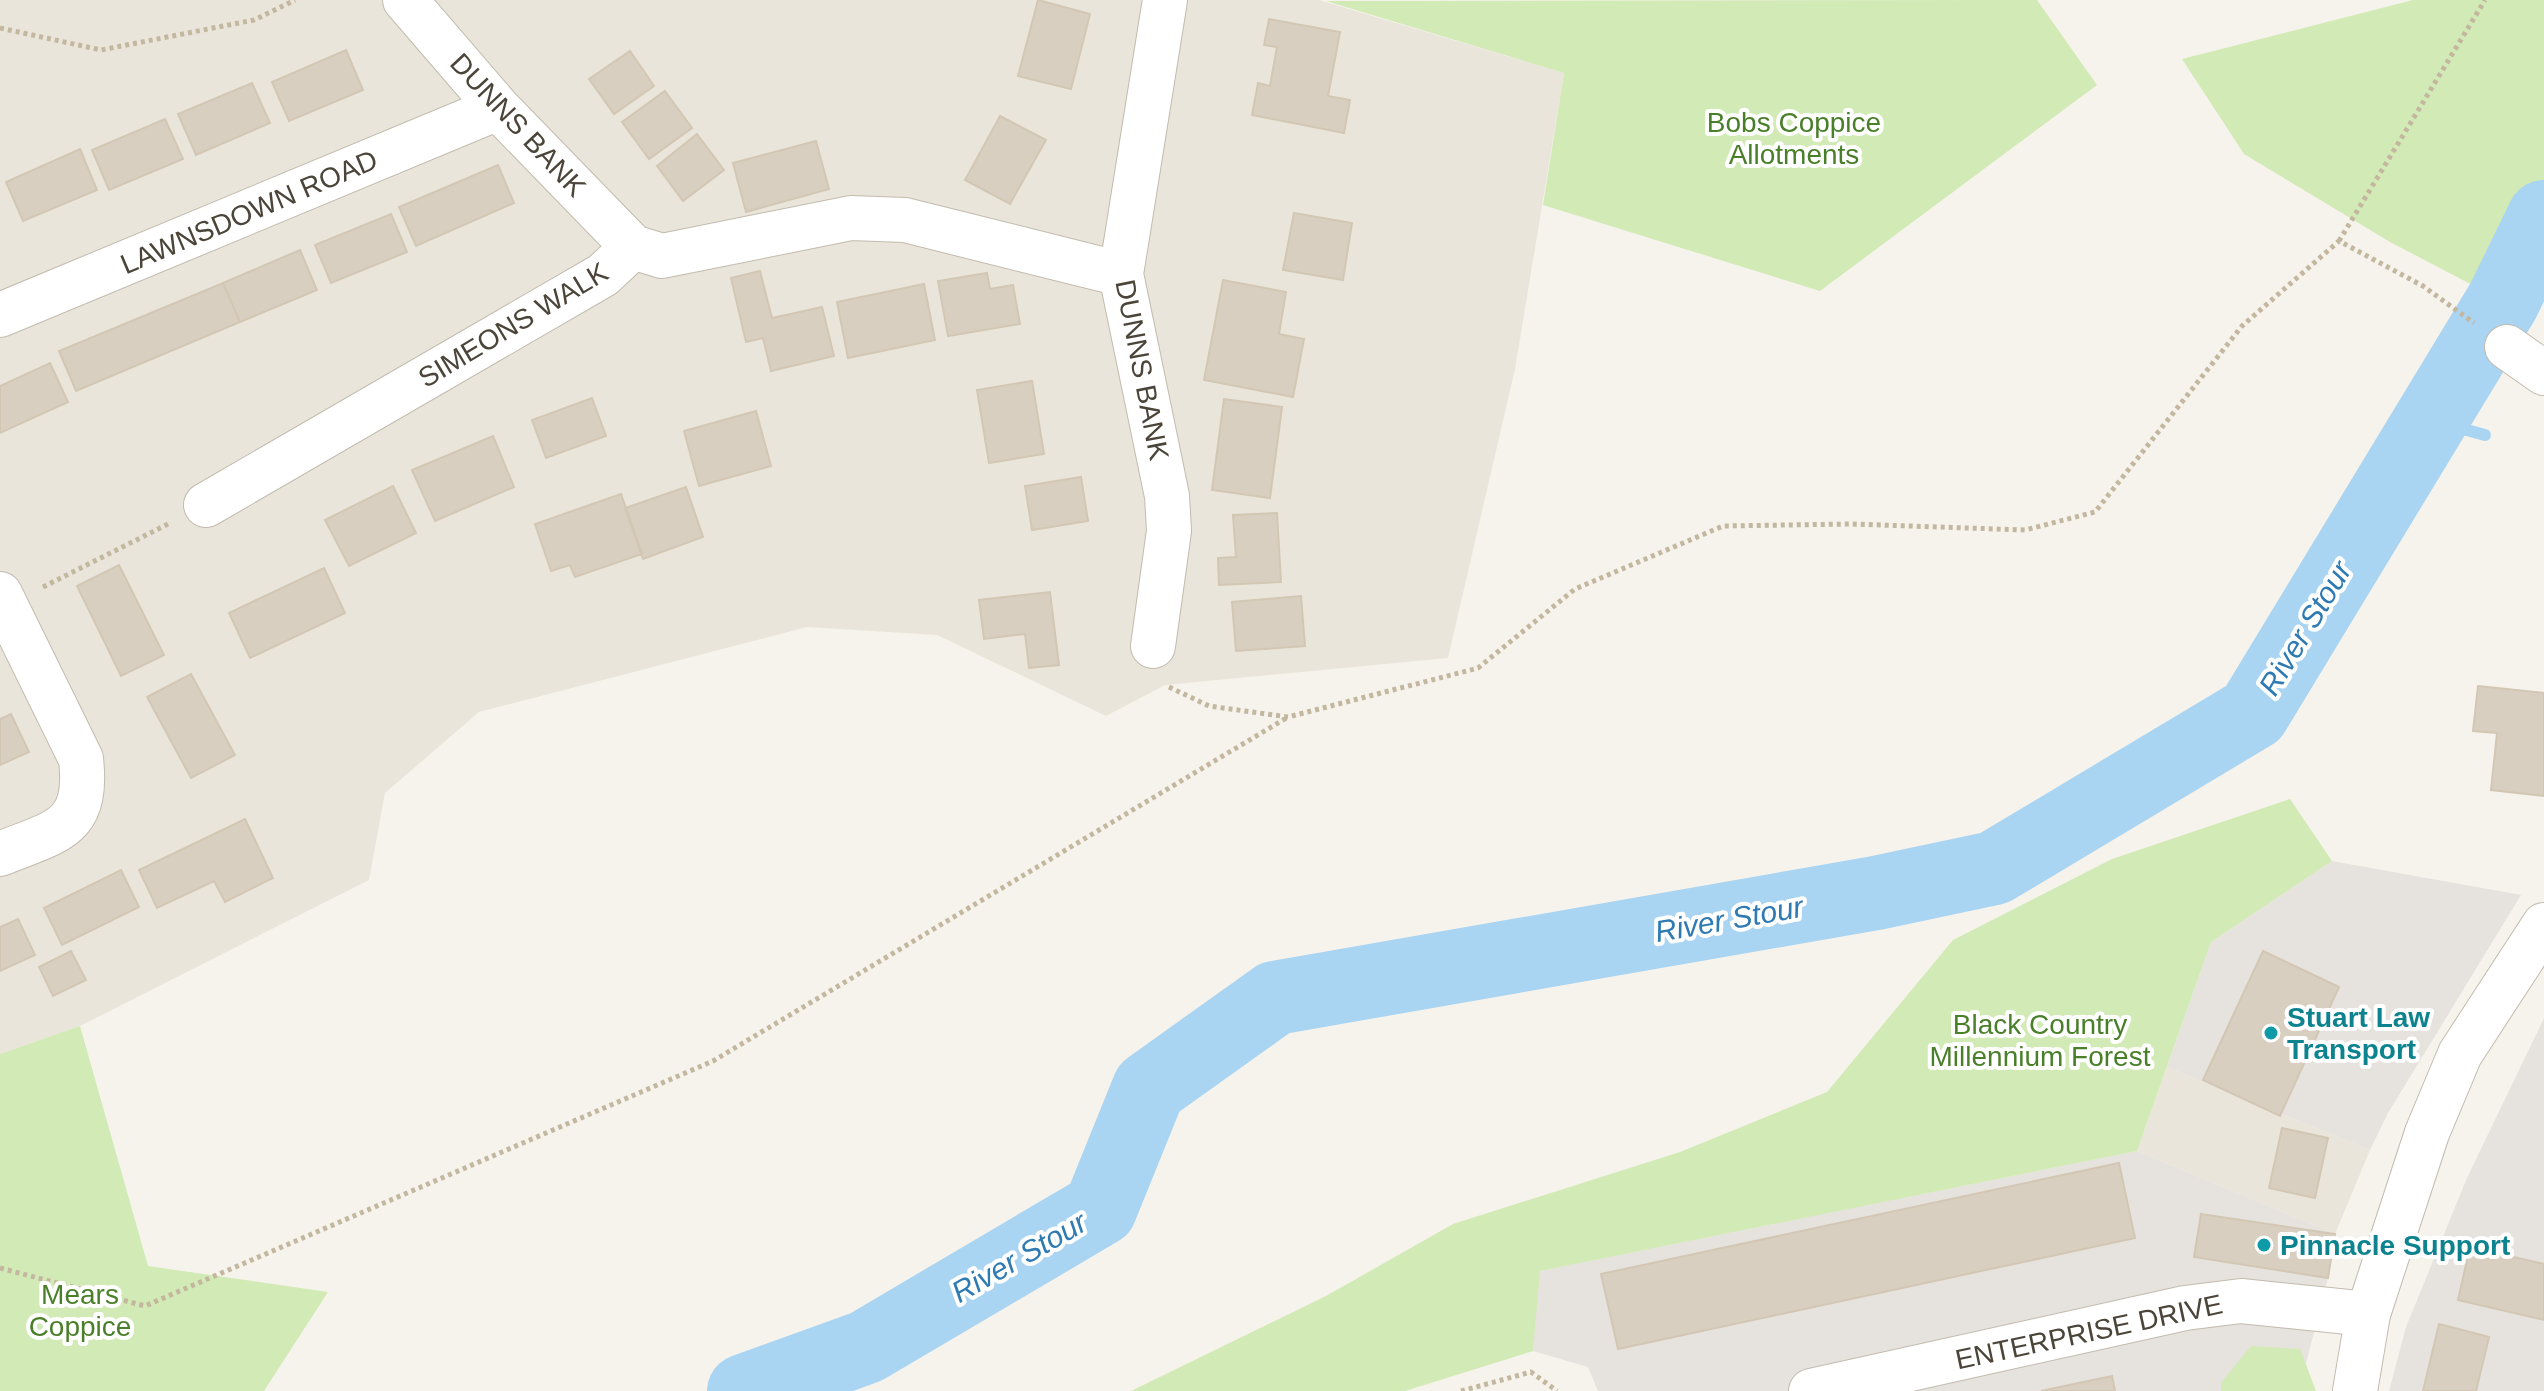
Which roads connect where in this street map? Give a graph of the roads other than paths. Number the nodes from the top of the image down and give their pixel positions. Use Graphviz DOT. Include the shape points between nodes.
graph roads {
  1 [pos="405,0"];
  2 [pos="1165,0"];
  3 [pos="498,108"];
  4 [pos="633,247"];
  5 [pos="1121,274"];
  6 [pos="0,315"];
  7 [pos="2507,347"];
  8 [pos="2544,373"];
  9 [pos="206,505"];
  10 [pos="3,600"];
  11 [pos="1153,646"];
  12 [pos="0,854"];
  13 [pos="2544,925"];
  14 [pos="2368,1314"];
  15 [pos="1811,1391"];
  16 [pos="2355,1391"];
  1 -- 3 [label="street, DUNNS BANK"];
  2 -- 5 [label="street, DUNNS BANK"];
  3 -- 4 [label="street, DUNNS BANK"];
  3 -- 6 [label="street, LAWNSDOWN ROAD"];
  4 -- 5 [label="street, SIMEONS WALK" via="662,256 851,218 905,220"];
  4 -- 9 [label="street, SIMEONS WALK" via="603,275"];
  5 -- 11 [label="street, DUNNS BANK" via="1167,496 1169,531"];
  7 -- 8 [label="street"];
  10 -- 12 [label="street" via="81,759 85,789 80,809 60,829"];
  13 -- 14 [label="street" via="2460,1054 2427,1133"];
  14 -- 15 [label="street, ENTERPRISE DRIVE" via="2241,1301 2199,1306"];
  14 -- 16 [label="street"];
}
